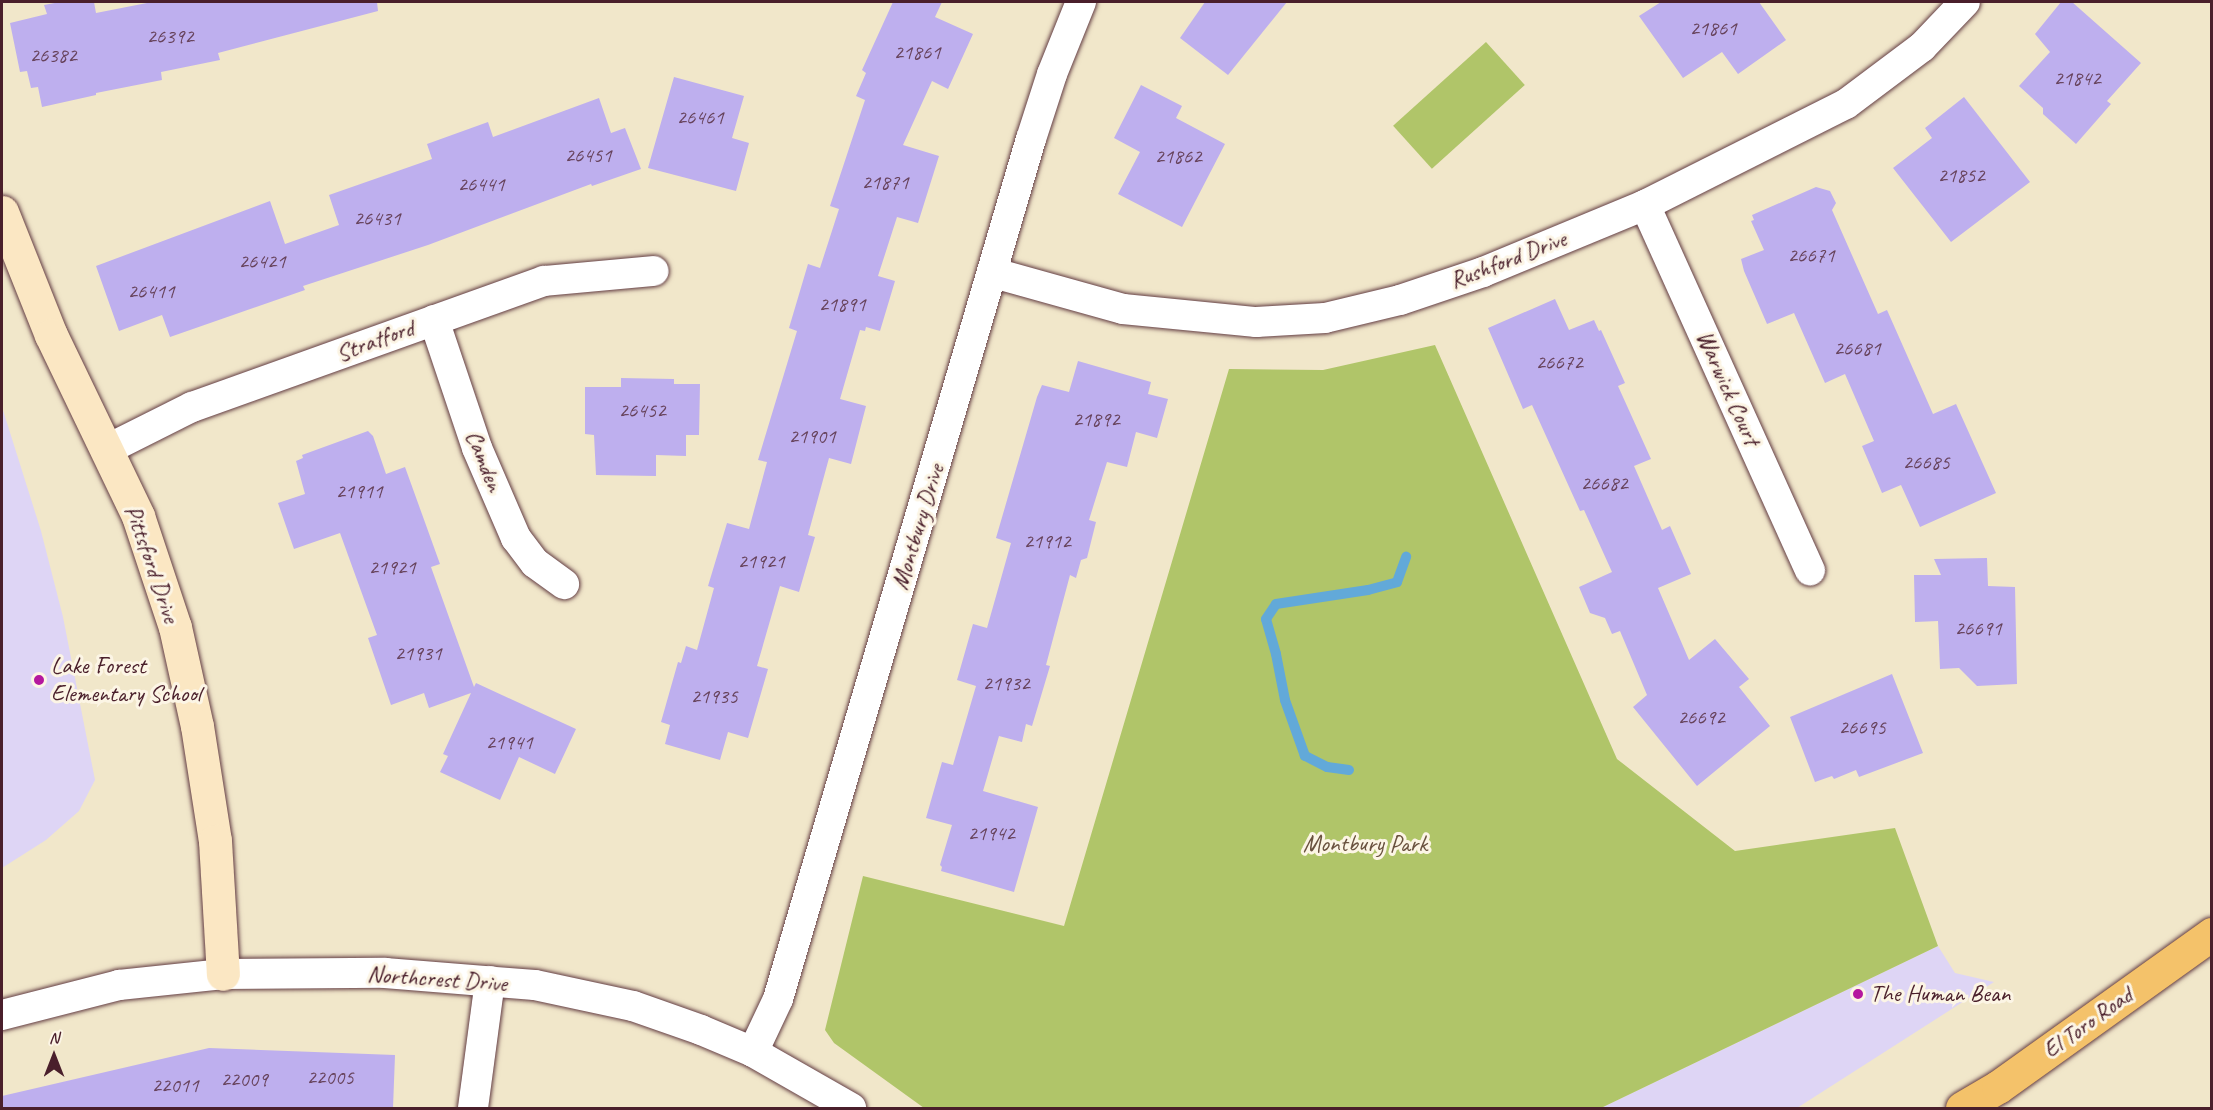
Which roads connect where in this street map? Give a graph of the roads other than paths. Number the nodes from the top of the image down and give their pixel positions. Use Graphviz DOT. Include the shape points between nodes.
graph roads {
  1 [pos="1081,2"];
  2 [pos="1965,2"];
  3 [pos="1645,205"];
  4 [pos="2,212"];
  5 [pos="654,271"];
  6 [pos="994,273"];
  7 [pos="434,320"];
  8 [pos="108,449"];
  9 [pos="1810,571"];
  10 [pos="564,584"];
  11 [pos="2211,934"];
  12 [pos="222,974"];
  13 [pos="490,981"];
  14 [pos="2,1015"];
  15 [pos="753,1052"];
  16 [pos="473,1108"];
  17 [pos="851,1108"];
  18 [pos="1962,1108"];
  1 -- 6 [label="street, Montbury Drive" via="1052,74"];
  2 -- 3 [label="street, Rushford Drive" via="1922,47 1846,104"];
  3 -- 6 [label="street, Rushford Drive" via="1483,272 1400,300 1325,318 1256,322 1123,309"];
  3 -- 9 [label="street, Warwick Court"];
  4 -- 8 [label="street, Pittsford Drive" via="51,335"];
  5 -- 7 [label="street, Stratford" via="544,281"];
  6 -- 15 [label="street, Montbury Drive" via="778,999"];
  7 -- 8 [label="street, Stratford" via="192,407"];
  7 -- 10 [label="street, Camden" via="477,448 516,538 535,563"];
  8 -- 12 [label="street, Pittsford Drive" via="159,574 198,726 215,841"];
  11 -- 18 [label="main road, El Toro Road" via="1998,1087"];
  12 -- 13 [label="street, Northcrest Drive" via="385,973"];
  12 -- 14 [label="street, Northcrest Drive" via="119,985"];
  13 -- 15 [label="street, Northcrest Drive" via="535,985 633,1006"];
  13 -- 16 [label="street"];
  15 -- 17 [label="street, Northcrest Drive"];
}
